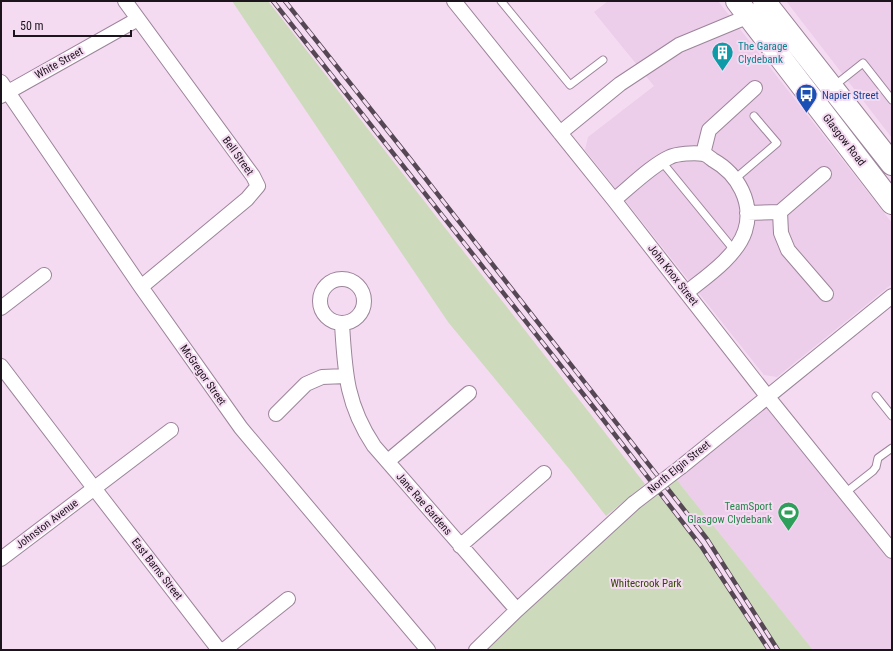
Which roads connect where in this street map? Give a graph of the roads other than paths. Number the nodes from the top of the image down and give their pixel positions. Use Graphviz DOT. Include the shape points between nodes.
graph roads {
  1 [pos="125,1"];
  2 [pos="454,1"];
  3 [pos="501,1"];
  4 [pos="750,6"];
  5 [pos="138,19"];
  6 [pos="603,60"];
  7 [pos="755,88"];
  8 [pos="832,88"];
  9 [pos="3,90"];
  10 [pos="892,100"];
  11 [pos="754,116"];
  12 [pos="560,133"];
  13 [pos="703,154"];
  14 [pos="662,162"];
  15 [pos="892,164"];
  16 [pos="824,174"];
  17 [pos="736,178"];
  18 [pos="614,200"];
  19 [pos="892,203"];
  20 [pos="780,212"];
  21 [pos="747,213"];
  22 [pos="734,250"];
  23 [pos="44,275"];
  24 [pos="141,287"];
  25 [pos="687,292"];
  26 [pos="826,294"];
  27 [pos="892,296"];
  28 [pos="1,308"];
  29 [pos="342,324"];
  30 [pos="1,366"];
  31 [pos="346,376"];
  32 [pos="469,393"];
  33 [pos="767,396"];
  34 [pos="876,396"];
  35 [pos="276,414"];
  36 [pos="892,416"];
  37 [pos="171,430"];
  38 [pos="892,448"];
  39 [pos="388,461"];
  40 [pos="544,473"];
  41 [pos="94,488"];
  42 [pos="845,493"];
  43 [pos="460,546"];
  44 [pos="892,551"];
  45 [pos="1,559"];
  46 [pos="288,599"];
  47 [pos="517,610"];
  48 [pos="219,650"];
  49 [pos="224,650"];
  50 [pos="428,650"];
  51 [pos="476,650"];
  1 -- 5 [label="street, Bell Street"];
  2 -- 12 [label="street, John Knox Street"];
  3 -- 6 [label="lane" via="570,85"];
  4 -- 8 [label="main road, Glasgow Road"];
  4 -- 12 [label="street" via="679,45 620,84"];
  4 -- 19 [label="main road, Glasgow Road"];
  5 -- 9 [label="street, White Street"];
  5 -- 24 [label="street, Bell Street" via="258,186 248,199"];
  7 -- 13 [label="street" via="709,130"];
  8 -- 10 [label="lane" via="863,63"];
  8 -- 15 [label="main road, Glasgow Road"];
  9 -- 24 [label="street, McGregor Street"];
  11 -- 17 [label="lane" via="777,143"];
  12 -- 18 [label="street, John Knox Street"];
  13 -- 14 [label="street" via="684,154"];
  13 -- 17 [label="street"];
  14 -- 18 [label="street"];
  14 -- 22 [label="lane"];
  16 -- 20 [label="street"];
  17 -- 21 [label="street" via="747,202"];
  18 -- 25 [label="street, John Knox Street"];
  20 -- 21 [label="street"];
  20 -- 26 [label="street" via="781,233 788,250"];
  21 -- 22 [label="street" via="745,231"];
  22 -- 25 [label="street"];
  23 -- 28 [label="street"];
  24 -- 50 [label="street, McGregor Street" via="241,428"];
  25 -- 33 [label="street, John Knox Street"];
  27 -- 33 [label="street, North Elgin Street"];
  29 -- 31 [label="street, Jane Rae Gardens"];
  30 -- 41 [label="street, East Barns Street"];
  31 -- 35 [label="street" via="322,377 306,384"];
  31 -- 39 [label="street, Jane Rae Gardens" via="353,405 364,431"];
  32 -- 39 [label="street"];
  33 -- 42 [label="street, John Knox Street"];
  33 -- 47 [label="street, North Elgin Street, bridge" via="634,503"];
  34 -- 36 [label="lane"];
  37 -- 41 [label="street"];
  38 -- 42 [label="lane" via="878,458 873,471"];
  39 -- 43 [label="street, Jane Rae Gardens"];
  40 -- 43 [label="street"];
  41 -- 45 [label="street, Johnston Avenue"];
  41 -- 48 [label="street, East Barns Street"];
  42 -- 44 [label="street, John Knox Street"];
  43 -- 47 [label="street, Jane Rae Gardens"];
  46 -- 49 [label="street"];
  47 -- 51 [label="street, North Elgin Street"];
}
